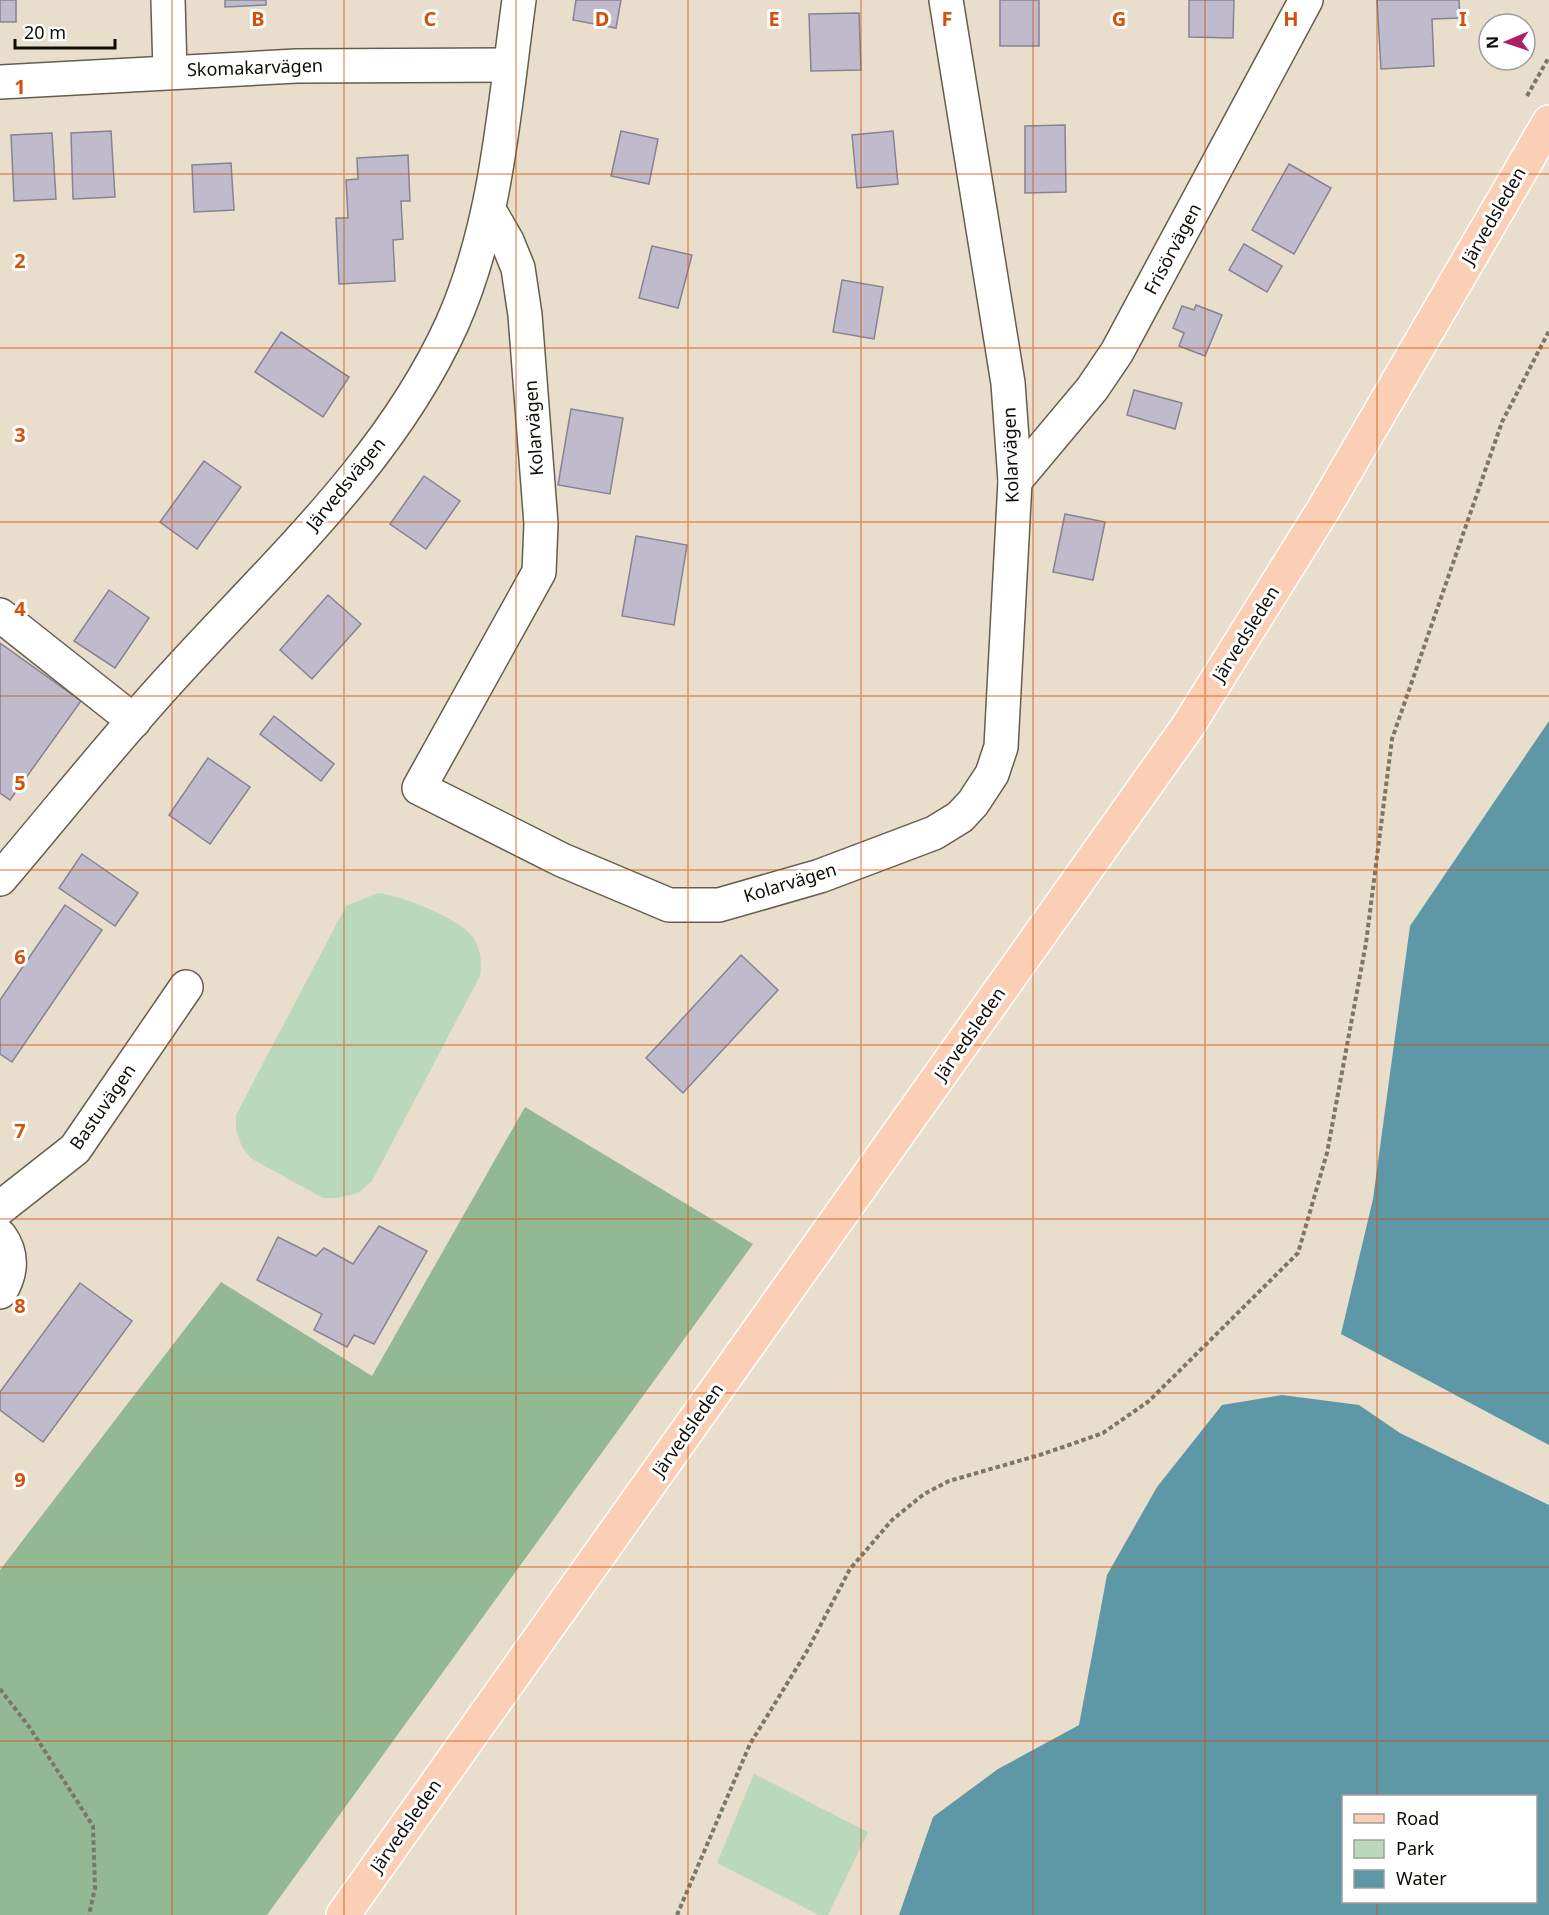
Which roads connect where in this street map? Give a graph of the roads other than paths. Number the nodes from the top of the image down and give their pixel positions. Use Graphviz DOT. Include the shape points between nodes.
graph roads {
  1 [pos="168,0"];
  2 [pos="519,0"];
  3 [pos="946,0"];
  4 [pos="1306,0"];
  5 [pos="510,65"];
  6 [pos="171,71"];
  7 [pos="0,82"];
  8 [pos="1549,122"];
  9 [pos="489,210"];
  10 [pos="1015,481"];
  11 [pos="0,615"];
  12 [pos="134,721"];
  13 [pos="4,868"];
  14 [pos="186,987"];
  15 [pos="0,1208"];
  16 [pos="0,1236"];
  17 [pos="0,1292"];
  18 [pos="343,1915"];
  1 -- 6 [label="street"];
  2 -- 5 [label="street, Järvedsvägen"];
  3 -- 10 [label="street, Kolarvägen" via="1008,382"];
  4 -- 10 [label="street, Frisörvägen" via="1117,352 1092,389"];
  5 -- 6 [label="street, Skomakarvägen"];
  5 -- 9 [label="street, Järvedsvägen"];
  6 -- 7 [label="street, Skomakarvägen"];
  8 -- 18 [label="main road, Järvedsleden" via="1323,510 1188,726"];
  9 -- 10 [label="street, Kolarvägen" via="518,268 525,315 541,524 539,572 419,788 562,860 669,905 719,905 820,876 934,833 960,817 973,803 992,774 1001,747"];
  9 -- 12 [label="street, Järvedsvägen" via="472,272 424,381 320,518"];
  11 -- 12 [label="street"];
  12 -- 13 [label="street, Järvedsvägen"];
  14 -- 15 [label="street, Bastuvägen" via="75,1149"];
  16 -- 17 [label="street" via="9,1257 9,1271"];
}
